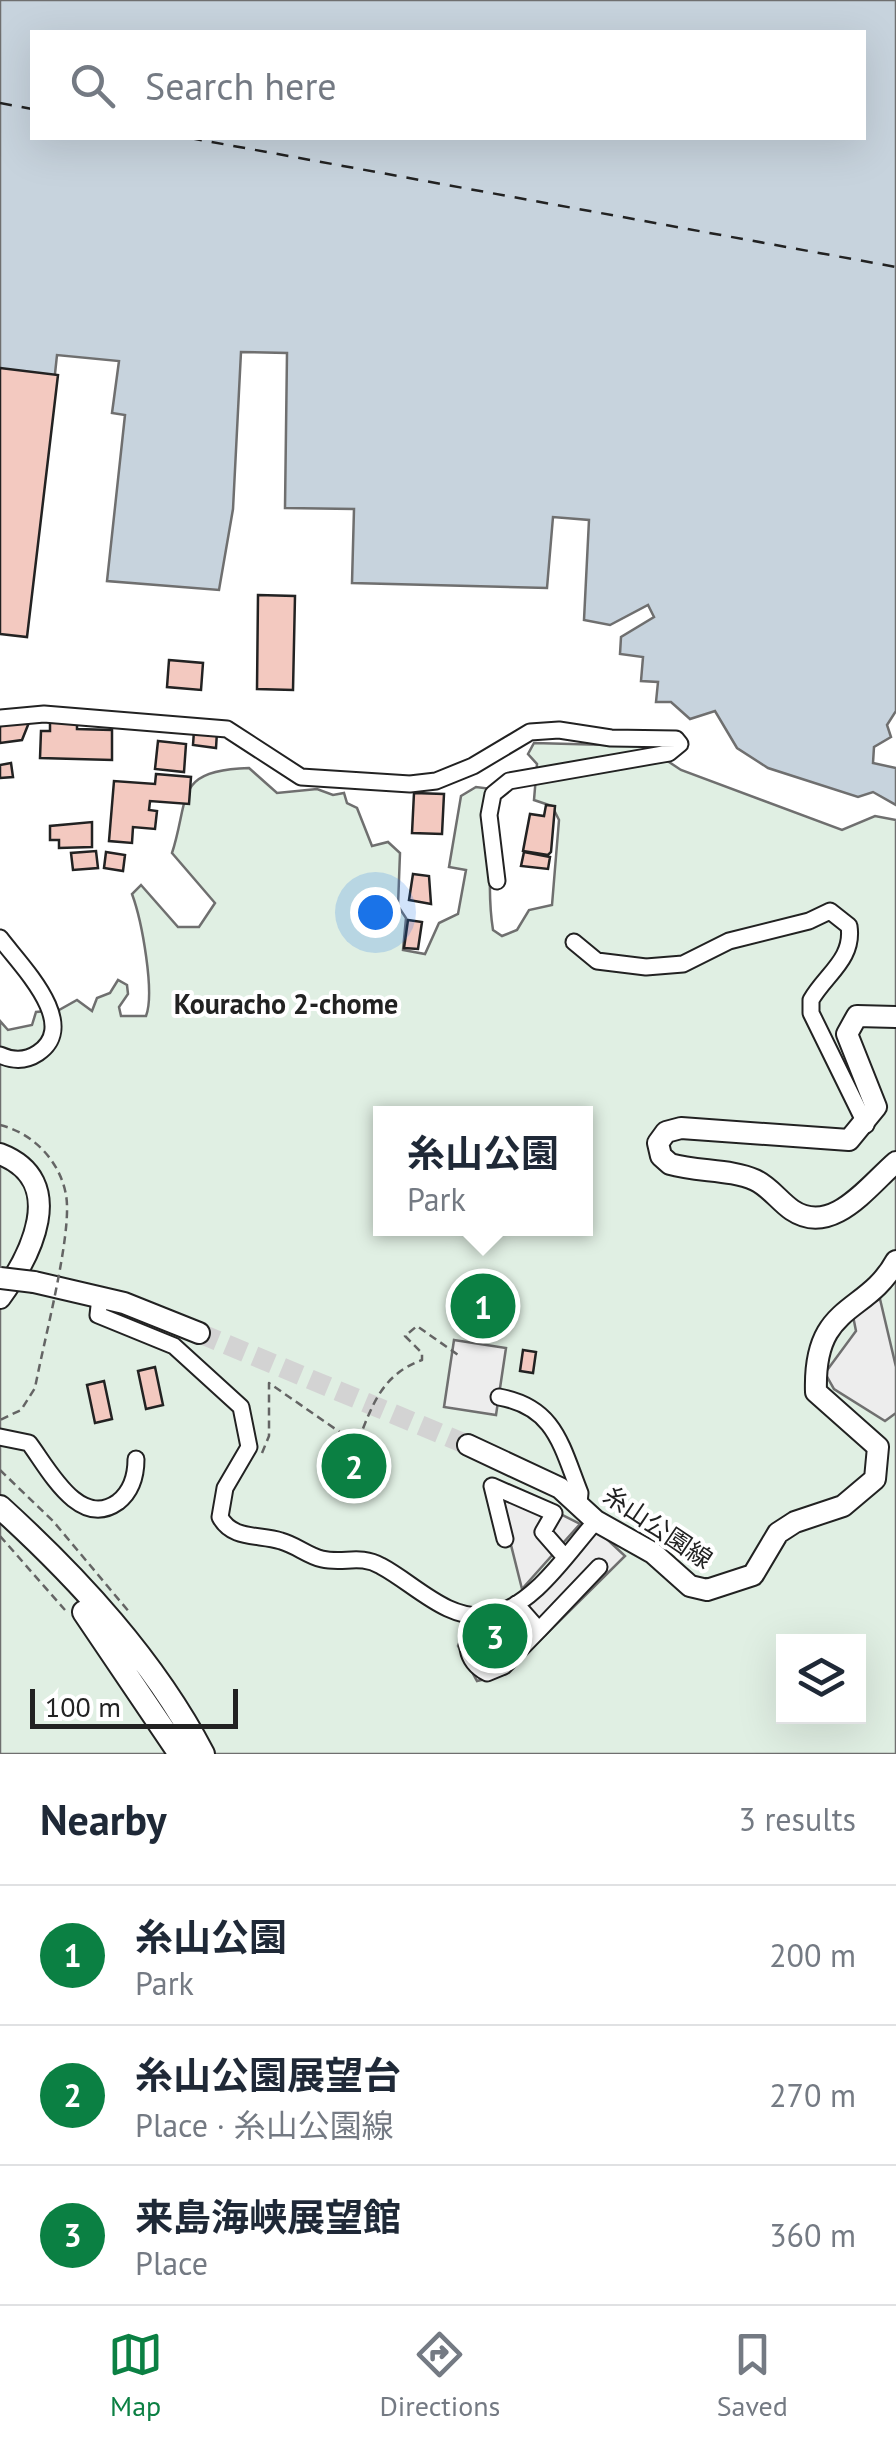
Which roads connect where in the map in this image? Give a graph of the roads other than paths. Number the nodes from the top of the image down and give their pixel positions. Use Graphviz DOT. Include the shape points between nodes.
graph roads {
  1 [pos="0,718"];
  2 [pos="497,881"];
  3 [pos="0,938"];
  4 [pos="574,942"];
  5 [pos="896,1017"];
  6 [pos="0,1055"];
  7 [pos="866,1124"];
  8 [pos="0,1154"];
  9 [pos="896,1162"];
  10 [pos="896,1261"];
  11 [pos="0,1278"];
  12 [pos="100,1297"];
  13 [pos="0,1298"];
  14 [pos="198,1333"];
  15 [pos="499,1397"];
  16 [pos="0,1437"];
  17 [pos="468,1445"];
  18 [pos="136,1459"];
  19 [pos="579,1503"];
  20 [pos="0,1507"];
  21 [pos="0,1517"];
  22 [pos="596,1521"];
  23 [pos="505,1539"];
  24 [pos="564,1556"];
  25 [pos="599,1567"];
  26 [pos="516,1604"];
  27 [pos="470,1617"];
  28 [pos="539,1630"];
  29 [pos="180,1754"];
  30 [pos="203,1754"];
  1 -- 2 [label="street" via="44,714 226,729 301,777 410,784 473,766 530,732 680,744 669,753 509,781 493,794 489,815"];
  3 -- 6 [label="street" via="52,1013 54,1030 30,1058"];
  4 -- 7 [label="street" via="597,961 684,964 730,940 830,911 849,926 851,942 811,1000 811,1013"];
  5 -- 7 [label="main road" via="857,1016 849,1024 876,1107"];
  7 -- 9 [label="main road" via="849,1140 681,1128 658,1143 670,1164 754,1179 793,1211 813,1218 828,1218 849,1205"];
  8 -- 13 [label="main road" via="22,1166 40,1200 36,1240"];
  10 -- 22 [label="main road, 糸山公園線" via="883,1282 836,1316 816,1374 816,1392 878,1448 876,1480 862,1494 778,1534 753,1574 707,1590 690,1586 653,1553"];
  11 -- 12 [label="main road, bridge"];
  12 -- 14 [label="main road"];
  12 -- 27 [label="street" via="98,1315 174,1346 241,1406 249,1447 220,1504 225,1527 296,1545 319,1559 358,1557 378,1564"];
  15 -- 19 [label="street" via="528,1402 547,1420"];
  16 -- 18 [label="street" via="29,1443 71,1499 87,1507 119,1501 136,1476"];
  17 -- 19 [label="main road, 糸山公園線"];
  19 -- 22 [label="main road, 糸山公園線"];
  20 -- 30 [label="highway" via="100,1608"];
  21 -- 29 [label="highway" via="89,1618"];
  22 -- 24 [label="street"];
  23 -- 24 [label="street" via="492,1486 554,1513 543,1532"];
  24 -- 26 [label="street"];
  25 -- 28 [label="street"];
  26 -- 27 [label="street"];
  26 -- 28 [label="street"];
  27 -- 28 [label="street" via="465,1646 474,1666 487,1673 504,1666"];
}
